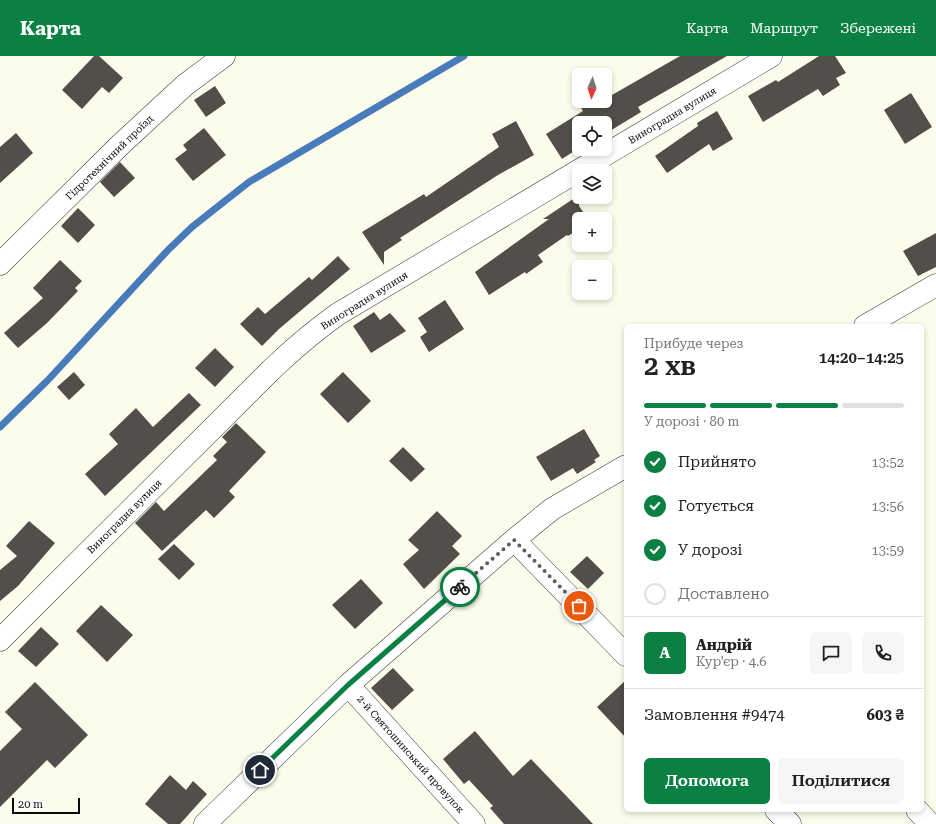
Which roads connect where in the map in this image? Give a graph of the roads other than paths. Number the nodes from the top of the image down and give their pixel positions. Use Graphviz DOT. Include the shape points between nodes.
graph roads {
  1 [pos="224,56"];
  2 [pos="771,56"];
  3 [pos="0,264"];
  4 [pos="936,285"];
  5 [pos="868,324"];
  6 [pos="624,467"];
  7 [pos="514,540"];
  8 [pos="0,640"];
  9 [pos="624,653"];
  10 [pos="348,685"];
  11 [pos="778,812"];
  12 [pos="918,812"];
  13 [pos="205,824"];
  14 [pos="474,824"];
  15 [pos="790,824"];
  16 [pos="930,824"];
  1 -- 3 [label="street, Гідротехнічний проїзд" via="185,85 124,140"];
  2 -- 8 [label="street, Виноградна вулиця" via="320,327 271,370"];
  4 -- 5 [label="street"];
  6 -- 7 [label="street" via="552,509"];
  7 -- 9 [label="street"];
  7 -- 10 [label="street"];
  10 -- 13 [label="street"];
  10 -- 14 [label="street, 2-й Святошинський провулок"];
  11 -- 15 [label="street"];
  12 -- 16 [label="street"];
}
